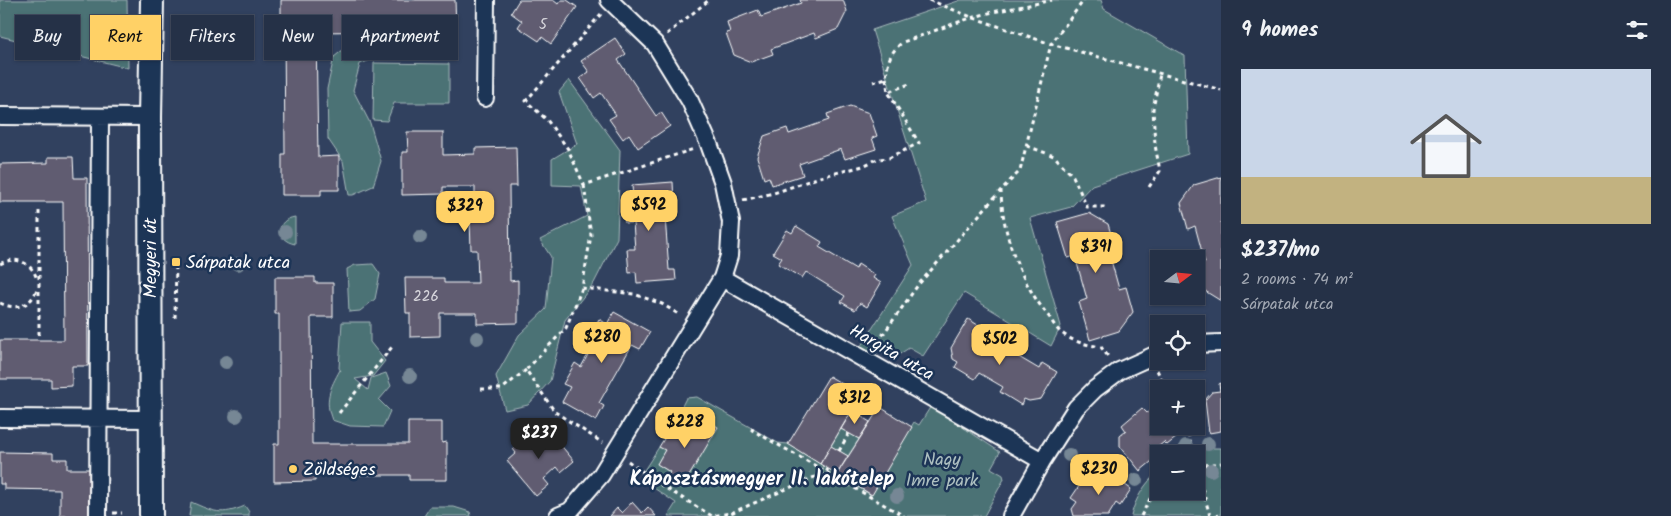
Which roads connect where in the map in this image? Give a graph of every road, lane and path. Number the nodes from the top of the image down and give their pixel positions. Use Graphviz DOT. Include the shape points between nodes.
graph roads {
  1 [pos="152,0"];
  2 [pos="486,0"];
  3 [pos="709,0"];
  4 [pos="929,0"];
  5 [pos="1052,0"];
  6 [pos="1084,0"];
  7 [pos="610,1"];
  8 [pos="974,18"];
  9 [pos="655,44"];
  10 [pos="1051,44"];
  11 [pos="1160,74"];
  12 [pos="886,78"];
  13 [pos="873,82"];
  14 [pos="912,83"];
  15 [pos="1221,90"];
  16 [pos="888,92"];
  17 [pos="485,98"];
  18 [pos="0,116"];
  19 [pos="100,117"];
  20 [pos="150,117"];
  21 [pos="709,144"];
  22 [pos="1027,146"];
  23 [pos="584,185"];
  24 [pos="1149,187"];
  25 [pos="1001,190"];
  26 [pos="727,204"];
  27 [pos="39,207"];
  28 [pos="1108,207"];
  29 [pos="176,262"];
  30 [pos="0,264"];
  31 [pos="722,278"];
  32 [pos="38,285"];
  33 [pos="582,288"];
  34 [pos="0,303"];
  35 [pos="175,318"];
  36 [pos="694,323"];
  37 [pos="39,335"];
  38 [pos="1221,343"];
  39 [pos="1205,344"];
  40 [pos="392,347"];
  41 [pos="1150,357"];
  42 [pos="879,368"];
  43 [pos="526,370"];
  44 [pos="1119,371"];
  45 [pos="481,389"];
  46 [pos="339,413"];
  47 [pos="859,415"];
  48 [pos="0,418"];
  49 [pos="99,419"];
  50 [pos="150,419"];
  51 [pos="753,428"];
  52 [pos="849,433"];
  53 [pos="838,451"];
  54 [pos="616,452"];
  55 [pos="1042,461"];
  56 [pos="1221,463"];
  57 [pos="1205,465"];
  58 [pos="827,470"];
  59 [pos="1205,498"];
  60 [pos="1150,499"];
  61 [pos="1221,515"];
  62 [pos="98,516"];
  63 [pos="151,516"];
  64 [pos="558,516"];
  65 [pos="712,516"];
  66 [pos="904,516"];
  67 [pos="1011,516"];
  68 [pos="1141,516"];
  69 [pos="1210,516"];
  70 [pos="1215,516"];
  1 -- 20 [label="main road, Megyeri út"];
  2 -- 17 [label="street"];
  3 -- 9 [label="path"];
  4 -- 8 [label="path"];
  5 -- 8 [label="path"];
  6 -- 10 [label="path"];
  7 -- 9 [label="street"];
  7 -- 23 [label="path" via="526,102 546,120 568,149"];
  8 -- 10 [label="path"];
  8 -- 12 [label="path" via="904,42 894,49 888,60"];
  9 -- 21 [label="street" via="690,101"];
  10 -- 11 [label="path"];
  10 -- 22 [label="path"];
  11 -- 15 [label="path"];
  11 -- 24 [label="path" via="1153,109 1160,171"];
  12 -- 13 [label="path"];
  12 -- 16 [label="path"];
  14 -- 16 [label="path"];
  16 -- 26 [label="path" via="919,142 889,158"];
  18 -- 19 [label="street"];
  19 -- 20 [label="street"];
  19 -- 49 [label="street"];
  20 -- 50 [label="main road, Megyeri út"];
  21 -- 23 [label="path"];
  21 -- 26 [label="street"];
  22 -- 25 [label="path" via="1020,172"];
  22 -- 28 [label="path" via="1054,156 1074,176 1088,207"];
  23 -- 33 [label="path" via="591,235"];
  25 -- 42 [label="path" via="918,285 877,343 882,352"];
  25 -- 44 [label="path" via="1006,233 1036,302 1061,333 1084,345 1101,347"];
  26 -- 31 [label="street" via="731,222 729,256"];
  27 -- 32 [label="path"];
  29 -- 35 [label="path"];
  30 -- 32 [label="path" via="15,260 26,263 35,271"];
  31 -- 36 [label="street"];
  31 -- 42 [label="street, Hargita utca"];
  32 -- 34 [label="path" via="34,298 27,304 14,307"];
  32 -- 37 [label="path"];
  33 -- 36 [label="path" via="634,294 662,304"];
  33 -- 43 [label="path" via="566,328"];
  36 -- 54 [label="street"];
  38 -- 39 [label="street"];
  40 -- 46 [label="path"];
  41 -- 44 [label="street"];
  42 -- 47 [label="path"];
  42 -- 55 [label="street, Hargita utca"];
  43 -- 45 [label="path" via="502,389"];
  43 -- 54 [label="path" via="555,412"];
  44 -- 55 [label="street" via="1076,408"];
  48 -- 49 [label="street"];
  49 -- 50 [label="street"];
  49 -- 62 [label="street"];
  50 -- 63 [label="main road, Megyeri út"];
  51 -- 58 [label="path"];
  52 -- 53 [label="path"];
  54 -- 64 [label="street" via="570,511"];
  54 -- 65 [label="path"];
  55 -- 67 [label="street"];
  56 -- 57 [label="path"];
  58 -- 65 [label="path" via="731,514"];
  58 -- 66 [label="path"];
  59 -- 69 [label="path"];
  60 -- 68 [label="path"];
  61 -- 70 [label="path"];
}
